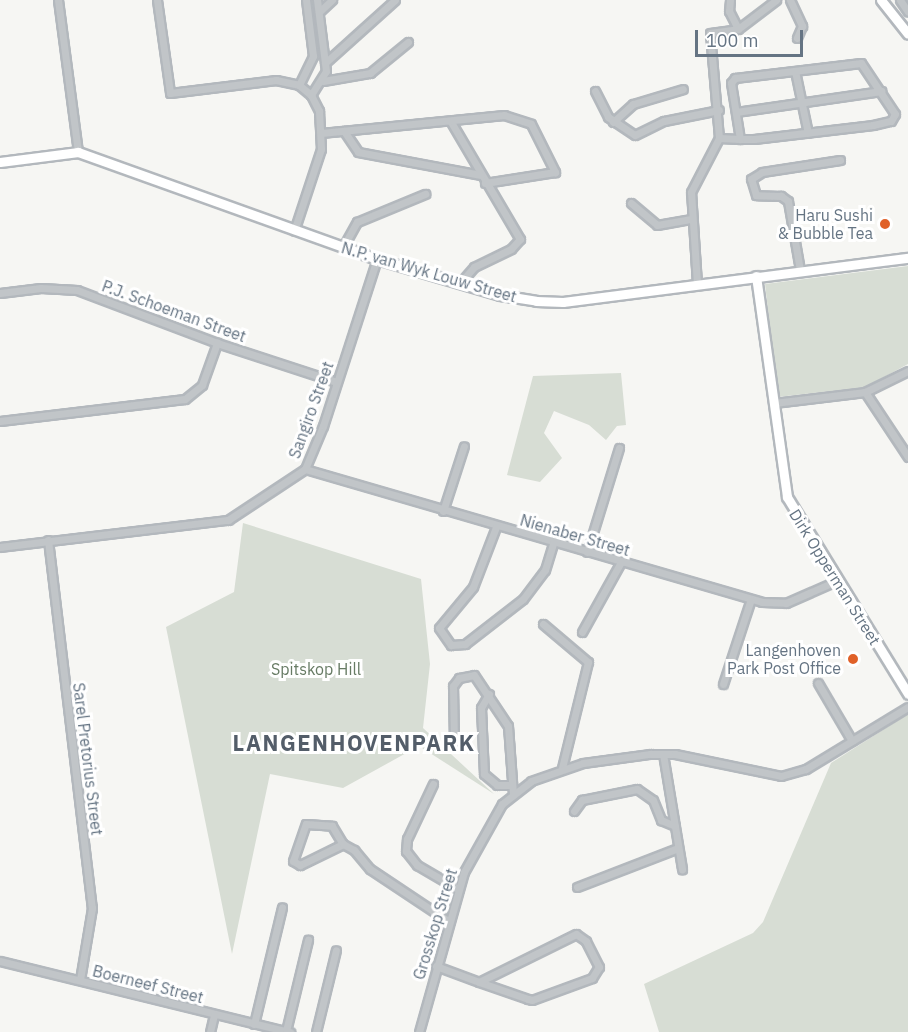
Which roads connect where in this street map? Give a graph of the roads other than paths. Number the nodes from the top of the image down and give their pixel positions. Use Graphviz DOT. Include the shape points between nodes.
graph roads {
  1 [pos="58,0"];
  2 [pos="158,0"];
  3 [pos="306,0"];
  4 [pos="317,0"];
  5 [pos="332,0"];
  6 [pos="395,0"];
  7 [pos="730,0"];
  8 [pos="776,0"];
  9 [pos="790,0"];
  10 [pos="881,0"];
  11 [pos="900,0"];
  12 [pos="319,12"];
  13 [pos="908,12"];
  14 [pos="738,29"];
  15 [pos="908,34"];
  16 [pos="797,38"];
  17 [pos="408,42"];
  18 [pos="325,63"];
  19 [pos="795,71"];
  20 [pos="323,81"];
  21 [pos="299,85"];
  22 [pos="683,89"];
  23 [pos="881,91"];
  24 [pos="595,92"];
  25 [pos="311,95"];
  26 [pos="803,104"];
  27 [pos="719,110"];
  28 [pos="736,112"];
  29 [pos="451,122"];
  30 [pos="614,122"];
  31 [pos="344,131"];
  32 [pos="321,133"];
  33 [pos="808,133"];
  34 [pos="719,138"];
  35 [pos="740,139"];
  36 [pos="78,152"];
  37 [pos="840,160"];
  38 [pos="0,162"];
  39 [pos="481,175"];
  40 [pos="485,183"];
  41 [pos="424,194"];
  42 [pos="631,203"];
  43 [pos="692,219"];
  44 [pos="294,231"];
  45 [pos="342,247"];
  46 [pos="908,258"];
  47 [pos="378,259"];
  48 [pos="800,270"];
  49 [pos="756,276"];
  50 [pos="460,283"];
  51 [pos="697,284"];
  52 [pos="0,293"];
  53 [pos="217,343"];
  54 [pos="908,371"];
  55 [pos="336,382"];
  56 [pos="865,393"];
  57 [pos="774,403"];
  58 [pos="0,421"];
  59 [pos="464,446"];
  60 [pos="619,448"];
  61 [pos="908,457"];
  62 [pos="305,469"];
  63 [pos="443,511"];
  64 [pos="496,526"];
  65 [pos="48,540"];
  66 [pos="553,543"];
  67 [pos="0,547"];
  68 [pos="587,552"];
  69 [pos="621,562"];
  70 [pos="836,581"];
  71 [pos="751,599"];
  72 [pos="543,624"];
  73 [pos="582,632"];
  74 [pos="818,683"];
  75 [pos="723,684"];
  76 [pos="489,694"];
  77 [pos="908,694"];
  78 [pos="908,707"];
  79 [pos="852,741"];
  80 [pos="454,742"];
  81 [pos="663,754"];
  82 [pos="562,768"];
  83 [pos="433,784"];
  84 [pos="510,785"];
  85 [pos="513,794"];
  86 [pos="574,811"];
  87 [pos="675,826"];
  88 [pos="343,844"];
  89 [pos="678,848"];
  90 [pos="682,868"];
  91 [pos="577,888"];
  92 [pos="458,889"];
  93 [pos="282,907"];
  94 [pos="448,921"];
  95 [pos="308,940"];
  96 [pos="336,950"];
  97 [pos="0,961"];
  98 [pos="436,966"];
  99 [pos="80,980"];
  100 [pos="479,982"];
  101 [pos="214,1014"];
  102 [pos="254,1024"];
  103 [pos="288,1031"];
  104 [pos="210,1032"];
  105 [pos="316,1032"];
  106 [pos="419,1032"];
  1 -- 36 [label="street"];
  2 -- 21 [label="street" via="170,93 276,80"];
  3 -- 21 [label="street" via="313,56"];
  4 -- 12 [label="street"];
  5 -- 12 [label="street"];
  6 -- 18 [label="street"];
  7 -- 14 [label="street" via="729,11"];
  8 -- 14 [label="street"];
  9 -- 16 [label="street" via="802,26"];
  10 -- 15 [label="street"];
  11 -- 13 [label="street"];
  12 -- 18 [label="street"];
  14 -- 27 [label="street" via="710,33"];
  17 -- 20 [label="street" via="370,73"];
  18 -- 20 [label="street"];
  19 -- 23 [label="street" via="861,63"];
  19 -- 26 [label="street"];
  19 -- 28 [label="street" via="733,79"];
  20 -- 25 [label="street"];
  21 -- 25 [label="street"];
  22 -- 30 [label="street" via="633,104"];
  23 -- 26 [label="street"];
  23 -- 33 [label="street" via="895,114 891,121"];
  24 -- 30 [label="street" via="603,111"];
  25 -- 32 [label="street" via="319,111"];
  26 -- 28 [label="street"];
  26 -- 33 [label="street"];
  27 -- 30 [label="street" via="664,121 638,135"];
  27 -- 34 [label="street"];
  28 -- 35 [label="street"];
  29 -- 31 [label="street"];
  29 -- 39 [label="street"];
  29 -- 40 [label="street" via="504,115 521,119 534,127 556,166 552,174"];
  31 -- 32 [label="street"];
  31 -- 39 [label="street" via="358,152"];
  32 -- 44 [label="street" via="321,149"];
  33 -- 35 [label="street"];
  34 -- 35 [label="street"];
  34 -- 43 [label="street" via="692,192"];
  36 -- 38 [label="street, N.P. van Wyk Louw Street"];
  36 -- 44 [label="street, N.P. van Wyk Louw Street"];
  37 -- 48 [label="street" via="762,171 751,180 756,195 781,196 788,201"];
  39 -- 40 [label="street"];
  40 -- 50 [label="street" via="519,242 474,267"];
  41 -- 45 [label="street" via="357,222"];
  42 -- 43 [label="street" via="657,225"];
  43 -- 51 [label="street"];
  44 -- 45 [label="street, N.P. van Wyk Louw Street"];
  45 -- 47 [label="street, N.P. van Wyk Louw Street"];
  46 -- 48 [label="street, N.P. van Wyk Louw Street"];
  47 -- 50 [label="street, N.P. van Wyk Louw Street"];
  47 -- 55 [label="street, Sangiro Street"];
  48 -- 49 [label="street, N.P. van Wyk Louw Street"];
  49 -- 51 [label="street, N.P. van Wyk Louw Street"];
  49 -- 57 [label="street, Dirk Opperman Street"];
  50 -- 51 [label="street, N.P. van Wyk Louw Street" via="500,295 563,302"];
  52 -- 53 [label="street, P.J. Schoeman Street" via="41,288 77,290"];
  53 -- 55 [label="street, P.J. Schoeman Street"];
  53 -- 58 [label="street" via="202,385 185,399"];
  54 -- 56 [label="street"];
  55 -- 62 [label="street, Sangiro Street"];
  56 -- 57 [label="street"];
  56 -- 61 [label="street"];
  57 -- 70 [label="street, Dirk Opperman Street" via="787,497"];
  59 -- 63 [label="street"];
  60 -- 68 [label="street"];
  62 -- 63 [label="street, Nienaber Street"];
  62 -- 65 [label="street, Sangiro Street" via="228,520"];
  63 -- 64 [label="street, Nienaber Street"];
  64 -- 66 [label="street, Nienaber Street"];
  64 -- 66 [label="street" via="469,594 439,628 451,645 465,644 523,598 544,570"];
  65 -- 67 [label="street, Sangiro Street"];
  65 -- 99 [label="street, Sarel Pretorius Street" via="92,908"];
  66 -- 68 [label="street, Nienaber Street"];
  68 -- 69 [label="street, Nienaber Street"];
  69 -- 71 [label="street, Nienaber Street"];
  69 -- 73 [label="street"];
  70 -- 71 [label="street, Nienaber Street" via="786,603"];
  70 -- 77 [label="street, Dirk Opperman Street"];
  71 -- 75 [label="street"];
  72 -- 82 [label="street" via="588,662"];
  74 -- 79 [label="street"];
  76 -- 80 [label="street" via="474,675 455,682"];
  76 -- 84 [label="street" via="508,726"];
  76 -- 84 [label="street" via="481,708 483,774 497,785"];
  78 -- 79 [label="street, Grosskop Street"];
  79 -- 81 [label="street, Grosskop Street" via="806,769 781,776"];
  81 -- 82 [label="street, Grosskop Street" via="633,755"];
  81 -- 87 [label="street"];
  82 -- 85 [label="street, Grosskop Street" via="542,775"];
  83 -- 92 [label="street" via="407,839 406,851 417,865"];
  84 -- 85 [label="street"];
  85 -- 92 [label="street, Grosskop Street" via="488,825"];
  86 -- 87 [label="street" via="582,800 637,789 653,800 661,819"];
  87 -- 89 [label="street"];
  88 -- 88 [label="street" via="300,865 293,861 301,831 307,824 334,827"];
  88 -- 94 [label="street" via="354,850 370,869"];
  89 -- 90 [label="street"];
  89 -- 91 [label="street"];
  92 -- 94 [label="street, Grosskop Street"];
  93 -- 102 [label="street"];
  94 -- 98 [label="street, Grosskop Street"];
  95 -- 103 [label="street"];
  96 -- 105 [label="street"];
  97 -- 99 [label="street, Boerneef Street"];
  98 -- 100 [label="street"];
  98 -- 106 [label="street, Grosskop Street"];
  99 -- 101 [label="street, Boerneef Street"];
  100 -- 100 [label="street" via="532,1000 592,978 599,971 586,941 576,934"];
  101 -- 102 [label="street, Boerneef Street"];
  101 -- 104 [label="street"];
  102 -- 103 [label="street, Boerneef Street"];
}
